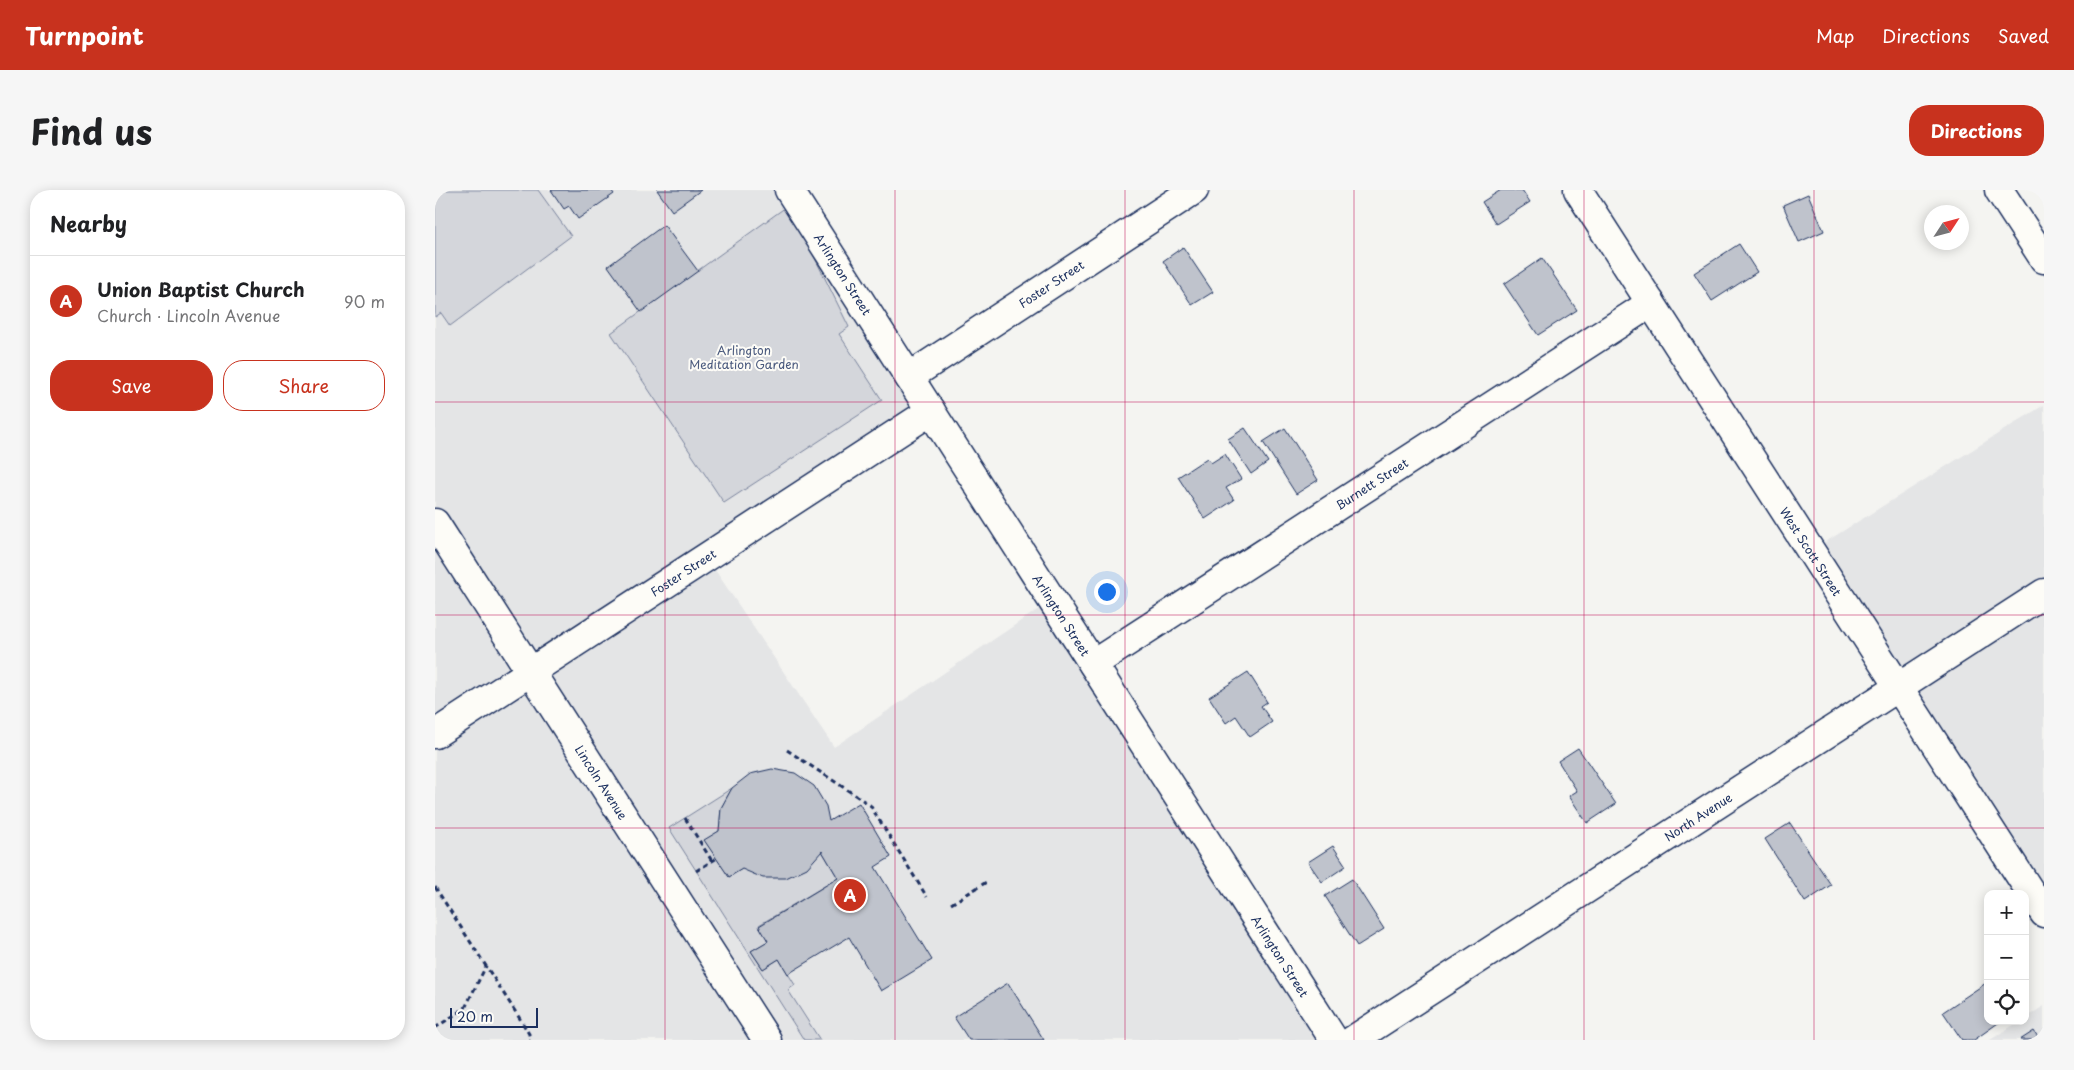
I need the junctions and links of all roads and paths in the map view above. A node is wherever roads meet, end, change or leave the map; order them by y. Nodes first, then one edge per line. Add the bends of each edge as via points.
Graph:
1 (789, 190) edge
2 (1194, 190) edge
3 (1578, 190) edge
4 (1999, 190) edge
5 (2044, 259) edge
6 (1651, 303) junction
7 (909, 377) junction
8 (931, 411) junction
9 (435, 523) edge
10 (2044, 593) edge
11 (1093, 664) junction
12 (530, 672) junction
13 (1898, 687) junction
14 (435, 734) edge
15 (787, 750) dead end
16 (685, 818) dead end
17 (717, 858) dead end
18 (712, 861) junction
19 (695, 871) dead end
20 (988, 881) dead end
21 (435, 887) edge
22 (927, 897) dead end
23 (951, 904) dead end
24 (2044, 913) edge
25 (486, 966) junction
26 (435, 1028) edge
27 (529, 1040) edge
28 (767, 1040) edge
29 (1334, 1040) edge
30 (1353, 1040) edge

1 - 7 street, Arlington Street
2 - 7 street, Foster Street
3 - 6 street, West Scott Street
4 - 5 street
6 - 11 street, Burnett Street
6 - 13 street, West Scott Street
7 - 8 street, Arlington Street
8 - 11 street, Arlington Street
8 - 12 street, Foster Street
9 - 12 street, Lincoln Avenue
10 - 13 street, North Avenue
11 - 29 street, Arlington Street
12 - 14 street, Foster Street
12 - 28 street, Lincoln Avenue
13 - 24 street, West Scott Street
13 - 30 street, North Avenue
15 - 22 path via 870,804
16 - 18 path
17 - 18 path
18 - 19 path
20 - 23 path
21 - 25 path
25 - 26 path via 465,1008
25 - 27 path via 529,1034

